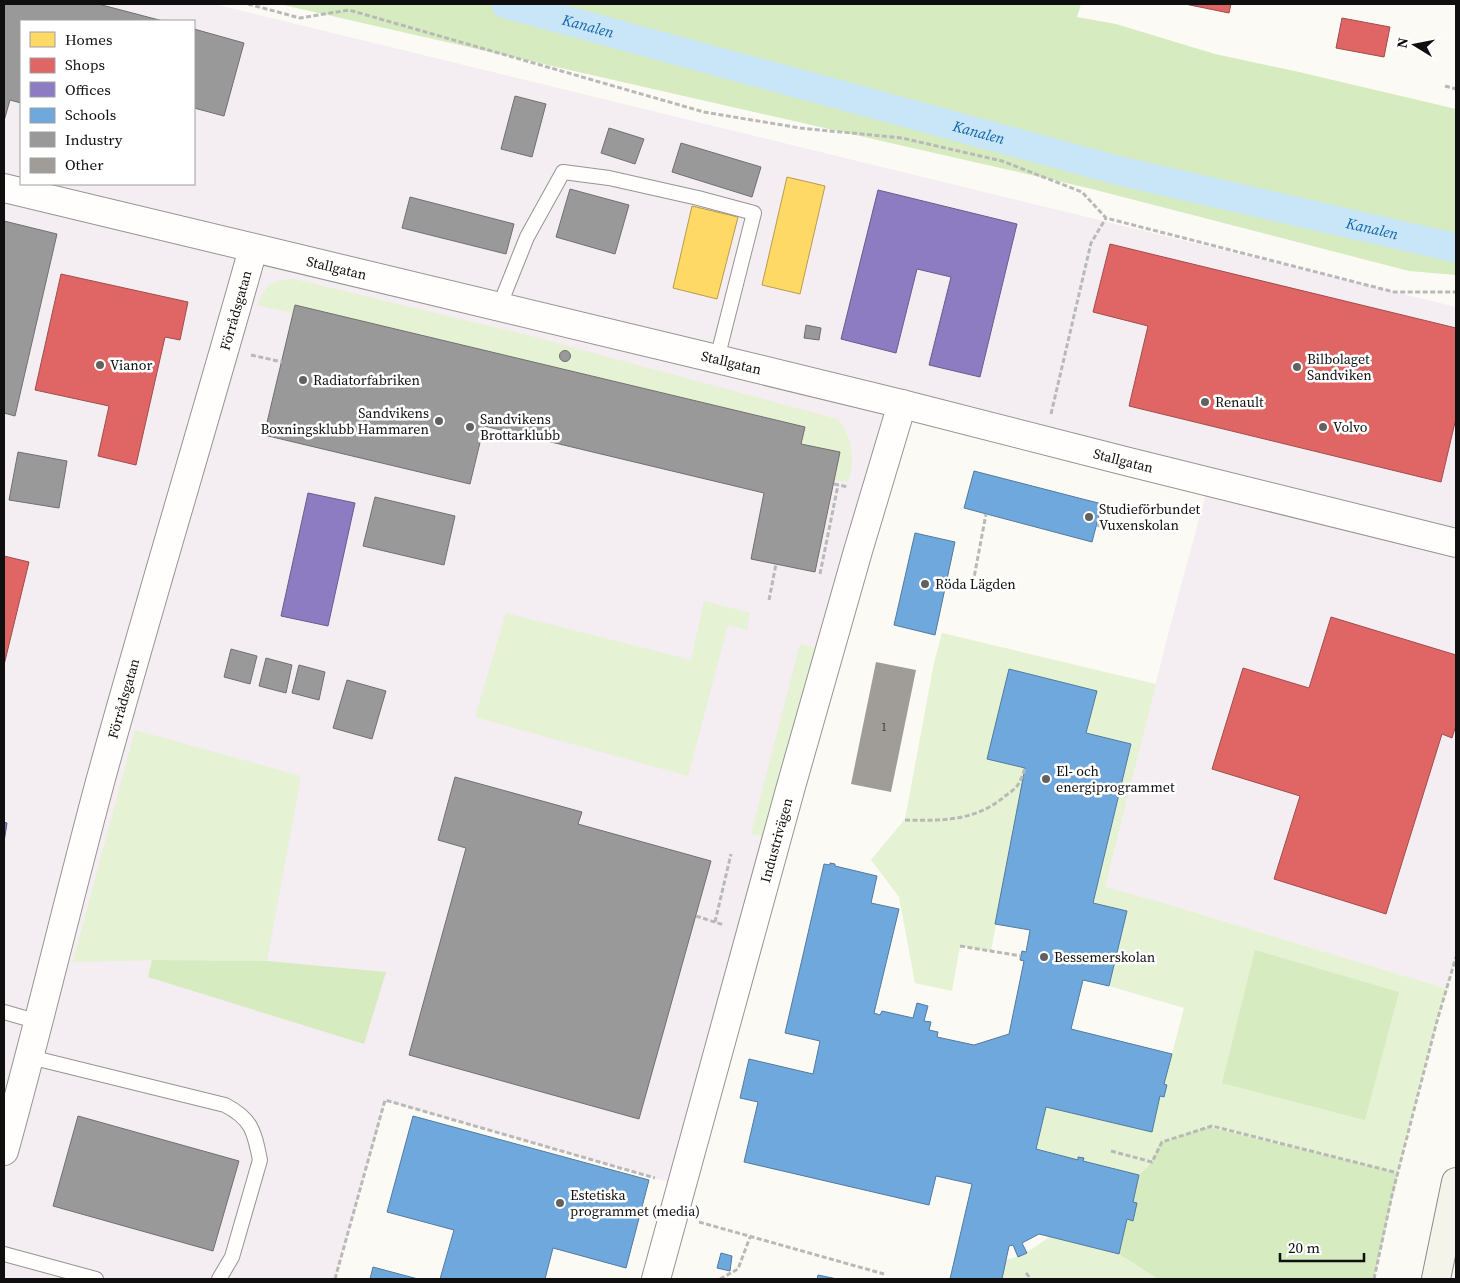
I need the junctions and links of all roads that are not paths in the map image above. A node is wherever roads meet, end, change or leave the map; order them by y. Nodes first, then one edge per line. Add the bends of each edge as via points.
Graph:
1 (4, 188) edge
2 (253, 249) junction
3 (499, 307) junction
4 (717, 359) junction
5 (902, 404) junction
6 (1456, 543) edge
7 (4, 1012) edge
8 (39, 1022) junction
9 (30, 1057) junction
10 (4, 1151) edge
11 (1456, 1182) edge
12 (4, 1254) edge
13 (96, 1279) edge
14 (219, 1279) edge
15 (656, 1279) edge
16 (1436, 1279) edge

1 - 2 street, Stallgatan
2 - 3 street, Stallgatan
2 - 8 street, Förrådsgatan via 152,595
3 - 4 street, Stallgatan
3 - 4 lane via 527,237 563,172 609,178 689,196 754,213
4 - 5 street, Stallgatan
5 - 6 street, Stallgatan
5 - 15 street, Industrivägen
7 - 8 lane
8 - 9 street, Förrådsgatan
9 - 10 street, Förrådsgatan
9 - 14 lane via 225,1104 244,1116 251,1127 260,1160 232,1257
11 - 16 main road
12 - 13 lane

